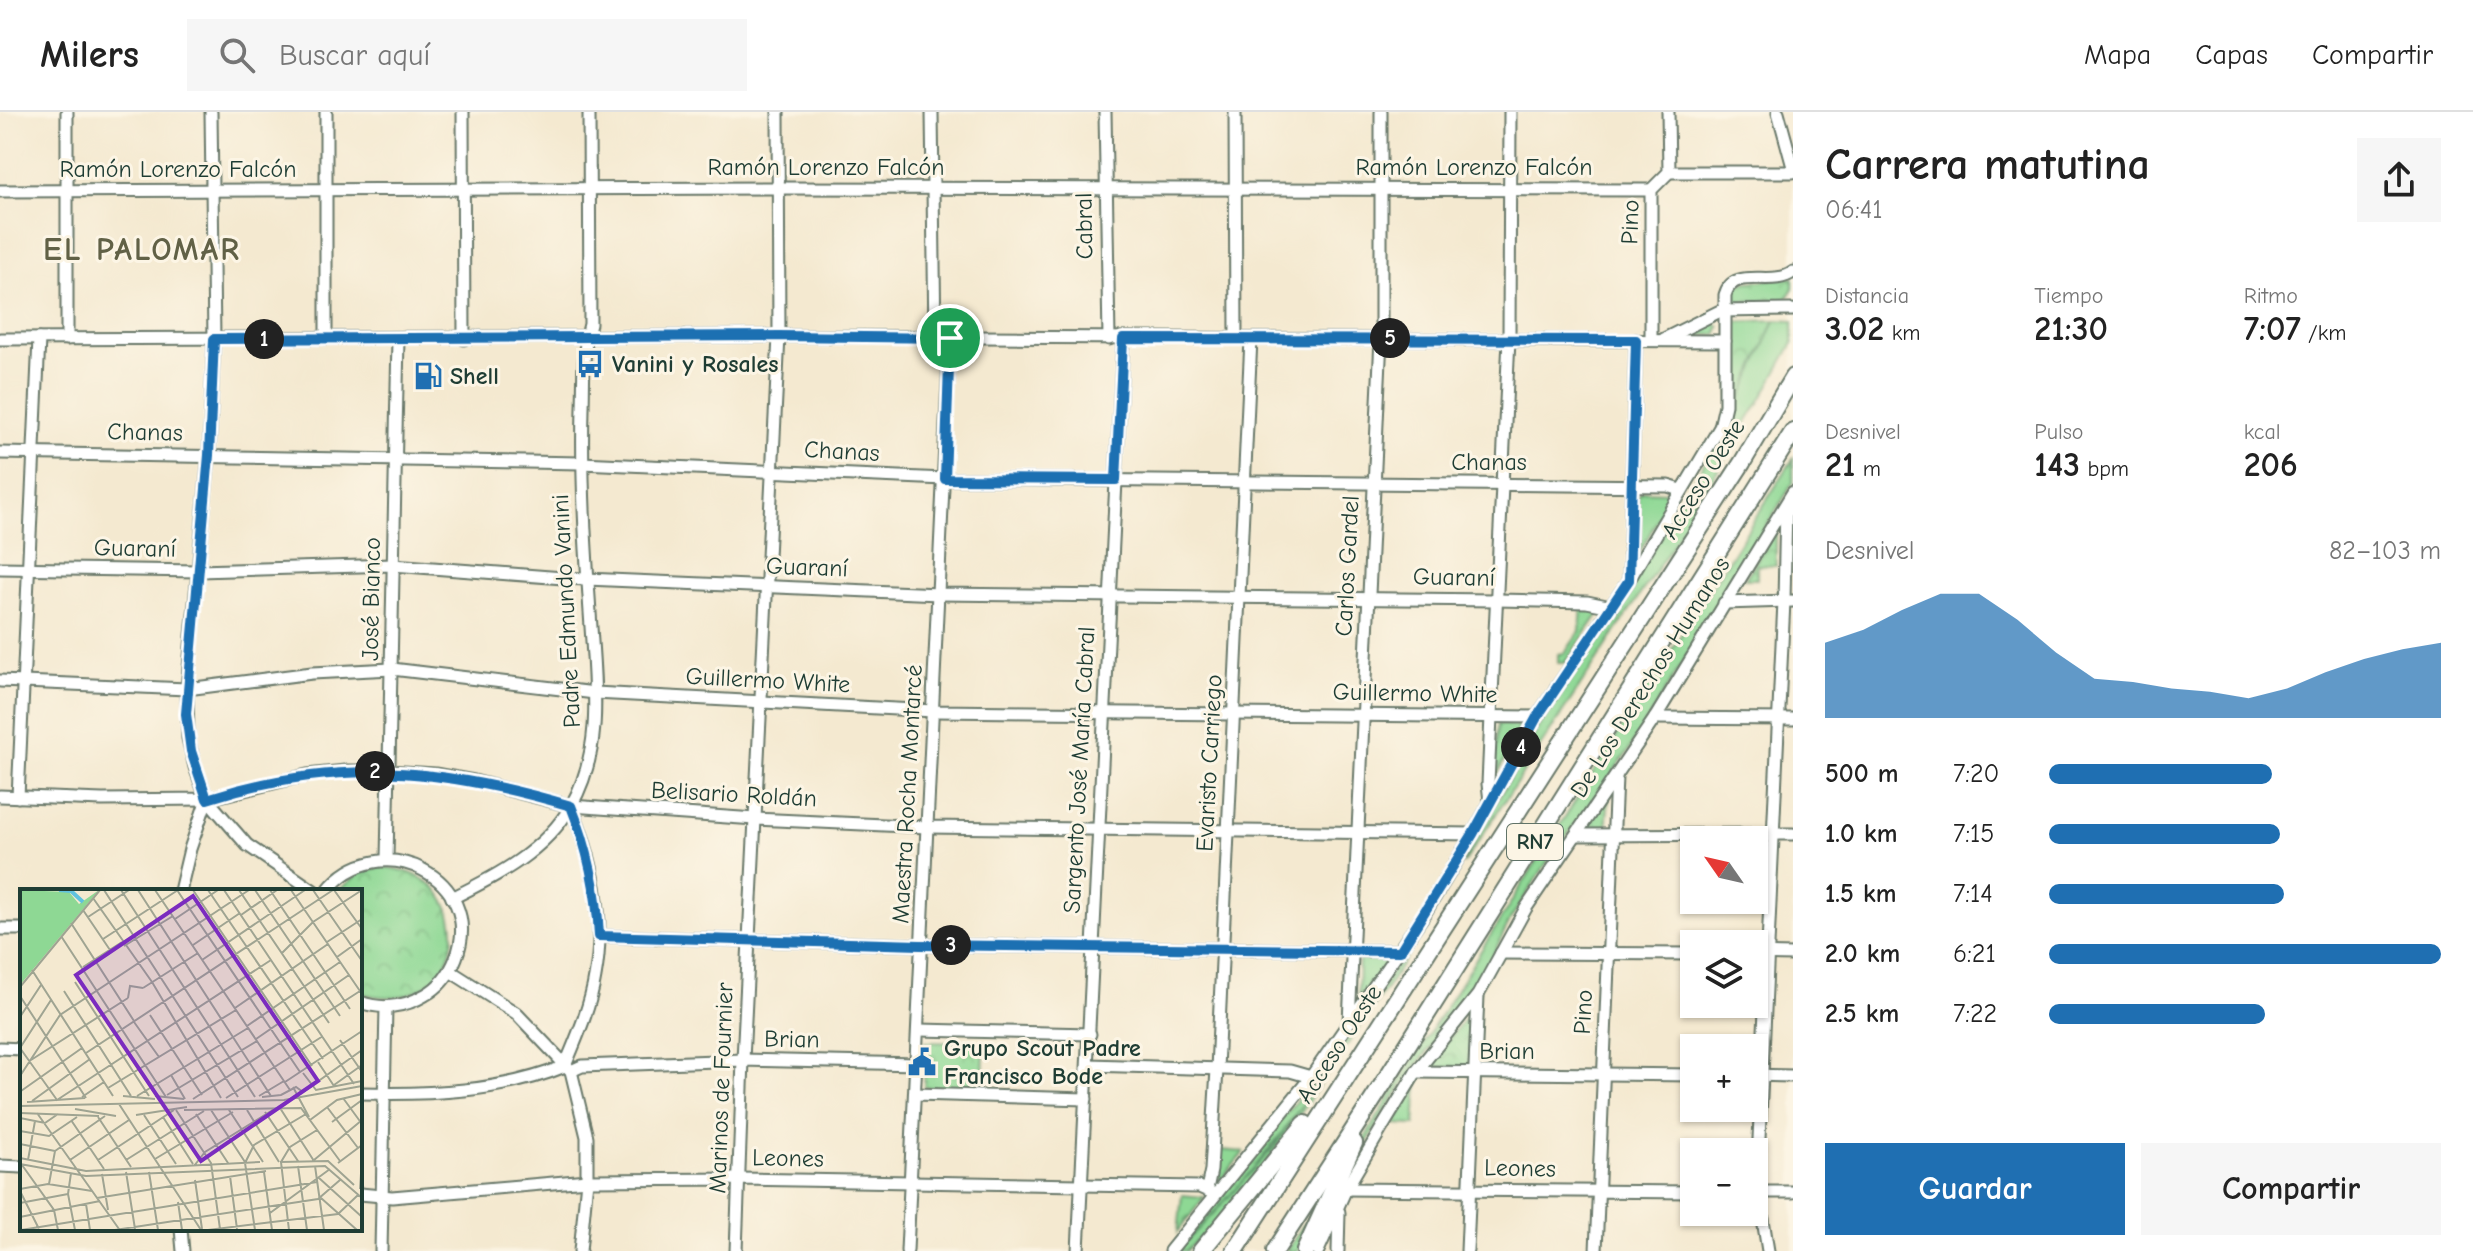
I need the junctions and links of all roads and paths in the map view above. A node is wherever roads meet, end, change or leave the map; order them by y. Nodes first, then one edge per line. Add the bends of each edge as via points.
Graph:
1 (67, 112) edge
2 (211, 112) edge
3 (326, 112) edge
4 (463, 112) edge
5 (589, 112) edge
6 (778, 112) edge
7 (932, 112) edge
8 (1105, 112) edge
9 (1235, 112) edge
10 (1381, 112) edge
11 (1510, 112) edge
12 (1668, 112) edge
13 (1778, 112) edge
14 (1793, 169) edge
15 (1669, 172) junction
16 (778, 188) junction
17 (1106, 188) junction
18 (1510, 188) junction
19 (932, 189) junction
20 (1236, 189) junction
21 (1381, 189) junction
22 (325, 190) junction
23 (463, 190) junction
24 (590, 190) junction
25 (1651, 190) junction
26 (0, 191) edge
27 (68, 191) junction
28 (212, 191) junction
29 (1793, 272) edge
30 (1725, 310) junction
31 (1789, 310) edge
32 (586, 336) junction
33 (779, 336) junction
34 (326, 338) junction
35 (935, 338) junction
36 (950, 338) junction
37 (1236, 338) junction
38 (1381, 338) junction
39 (0, 339) edge
40 (39, 339) junction
41 (67, 339) junction
42 (214, 339) junction
43 (398, 339) junction
44 (464, 339) junction
45 (1109, 339) junction
46 (1123, 339) junction
47 (1251, 339) junction
48 (1509, 339) junction
49 (1636, 340) junction
50 (1657, 340) junction
51 (1725, 341) junction
52 (1793, 377) edge
53 (1793, 432) edge
54 (0, 453) edge
55 (34, 453) junction
56 (209, 455) junction
57 (397, 460) junction
58 (581, 463) junction
59 (773, 470) junction
60 (945, 479) junction
61 (1116, 480) junction
62 (1245, 481) junction
63 (1373, 483) junction
64 (1501, 484) junction
65 (1632, 486) junction
66 (1681, 490) junction
67 (1793, 492) edge
68 (1786, 502) junction
69 (393, 565) junction
70 (0, 568) edge
71 (27, 568) junction
72 (199, 571) junction
73 (588, 577) junction
74 (1629, 580) junction
75 (768, 588) junction
76 (939, 594) junction
77 (1109, 596) junction
78 (1240, 598) junction
79 (1368, 598) junction
80 (1496, 600) junction
81 (1789, 601) edge
82 (1724, 603) junction
83 (1612, 607) junction
84 (392, 669) junction
85 (0, 681) edge
86 (22, 681) junction
87 (187, 689) junction
88 (595, 693) junction
89 (762, 702) junction
90 (934, 711) junction
91 (1105, 711) junction
92 (1234, 712) junction
93 (1362, 715) junction
94 (1491, 716) junction
95 (1537, 717) junction
96 (1655, 718) junction
97 (1778, 719) junction
98 (1793, 719) edge
99 (389, 771) junction
100 (1616, 776) junction
101 (0, 796) edge
102 (18, 797) junction
103 (207, 799) junction
104 (1490, 802) junction
105 (571, 806) junction
106 (755, 819) junction
107 (927, 827) junction
108 (1098, 828) junction
109 (1228, 829) junction
110 (1357, 831) junction
111 (1614, 833) junction
112 (1473, 834) junction
113 (1772, 834) junction
114 (1793, 834) edge
115 (1576, 835) junction
116 (387, 859) junction
117 (180, 889) edge
118 (311, 889) edge
119 (329, 889) edge
120 (452, 898) junction
121 (1762, 930) edge
122 (599, 936) junction
123 (750, 941) junction
124 (920, 945) junction
125 (1093, 947) junction
126 (1222, 948) junction
127 (1351, 950) junction
128 (1400, 951) junction
129 (1501, 953) junction
130 (1608, 953) junction
131 (1680, 954) edge
132 (1768, 954) edge
133 (1793, 955) edge
134 (450, 971) junction
135 (1478, 995) junction
136 (362, 1002) edge
137 (386, 1007) junction
138 (1349, 1022) junction
139 (919, 1030) junction
140 (1090, 1034) junction
141 (0, 1048) edge
142 (20, 1049) edge
143 (743, 1060) junction
144 (917, 1064) junction
145 (1089, 1065) junction
146 (568, 1069) junction
147 (1217, 1069) junction
148 (1416, 1072) junction
149 (1474, 1073) junction
150 (1603, 1073) junction
151 (1680, 1075) edge
152 (1768, 1076) edge
153 (1793, 1076) edge
154 (1311, 1077) junction
155 (1345, 1078) junction
156 (362, 1093) edge
157 (383, 1093) junction
158 (915, 1094) junction
159 (1376, 1095) junction
160 (1086, 1099) junction
161 (0, 1166) edge
162 (20, 1167) edge
163 (739, 1179) junction
164 (587, 1180) junction
165 (910, 1182) junction
166 (1081, 1185) junction
167 (1346, 1189) junction
168 (1469, 1189) junction
169 (1211, 1191) junction
170 (1598, 1191) junction
171 (1680, 1192) edge
172 (1768, 1192) edge
173 (1793, 1192) edge
174 (362, 1194) edge
175 (383, 1197) junction
176 (1339, 1203) junction
177 (1763, 1226) edge
178 (181, 1231) edge
179 (183, 1251) edge
180 (381, 1251) edge
181 (580, 1251) edge
182 (736, 1251) edge
183 (907, 1251) edge
184 (1078, 1251) edge
185 (1170, 1251) edge
186 (1201, 1251) edge
187 (1235, 1251) edge
188 (1275, 1251) edge
189 (1305, 1251) edge
190 (1318, 1251) edge
191 (1338, 1251) edge
192 (1467, 1251) edge
193 (1596, 1251) edge
194 (1768, 1251) edge

1 - 27 street
2 - 28 street
3 - 22 street
4 - 23 street
5 - 24 street, Padre Edmundo Vanini
6 - 16 street, Marinos de Fournier
7 - 19 street
8 - 17 street, Cabral
9 - 20 street
10 - 21 street, Carlos Gardel
11 - 18 street
12 - 15 street
13 - 14 street
14 - 15 street
15 - 25 street, Pino
16 - 19 street, Ramón Lorenzo Falcón
16 - 24 street, Ramón Lorenzo Falcón
16 - 33 street, Marinos de Fournier
17 - 19 street, Ramón Lorenzo Falcón
17 - 20 street, Ramón Lorenzo Falcón
17 - 45 street, Cabral
18 - 21 street, Ramón Lorenzo Falcón
18 - 25 street, Ramón Lorenzo Falcón
18 - 48 street
19 - 35 street
20 - 21 street, Ramón Lorenzo Falcón
20 - 37 street
21 - 38 street, Carlos Gardel
22 - 23 street, Ramón Lorenzo Falcón
22 - 28 street, Ramón Lorenzo Falcón
22 - 34 street
23 - 24 street, Ramón Lorenzo Falcón
23 - 44 street
24 - 32 street, Padre Edmundo Vanini
25 - 50 street, Pino
26 - 27 street, Ramón Lorenzo Falcón
27 - 28 street, Ramón Lorenzo Falcón
27 - 41 street
28 - 42 street
29 - 30 street via 1782,278 1732,281
30 - 31 street
30 - 50 street
30 - 51 street
32 - 33 street
32 - 44 street
32 - 58 street, Padre Edmundo Vanini
33 - 35 street
33 - 59 street, Marinos de Fournier
34 - 42 street
34 - 43 street
35 - 36 street
36 - 45 street
36 - 60 street, Maestra Rocha Montarcé
37 - 46 street
37 - 47 street
38 - 47 street
38 - 48 street
38 - 63 street, Carlos Gardel
39 - 40 street
40 - 41 street
40 - 55 street
41 - 42 street
42 - 56 street
43 - 44 street
43 - 57 street, José Bianco
45 - 46 street
46 - 61 street, Sargento José María Cabral
47 - 62 street, Evaristo Carriego
48 - 49 street
48 - 64 street
49 - 50 street
49 - 65 street
50 - 51 street
51 - 66 street via 1722,421
52 - 155 highway, Acceso Oeste / RN7
53 - 159 highway, RN7
54 - 55 street, Chanas
55 - 56 street, Chanas
55 - 71 street
56 - 57 street, Chanas
56 - 72 street
57 - 58 street, Chanas
57 - 69 street, José Bianco
58 - 59 street, Chanas
58 - 73 street, Padre Edmundo Vanini
59 - 60 street, Chanas
59 - 75 street, Marinos de Fournier
60 - 61 street, Chanas
60 - 76 street, Maestra Rocha Montarcé
61 - 62 street, Chanas
61 - 77 street, Sargento José María Cabral
62 - 63 street, Chanas
62 - 78 street, Evaristo Carriego
63 - 64 street, Chanas
63 - 79 street, Carlos Gardel
64 - 65 street, Chanas
64 - 80 street
65 - 66 street, Chanas
65 - 74 street
66 - 74 street
67 - 68 street, De Los Derechos Humanos
68 - 81 street
68 - 82 street, De Los Derechos Humanos
69 - 72 street, Guaraní
69 - 73 street, Guaraní
69 - 84 street, José Bianco
70 - 71 street, Guaraní
71 - 72 street, Guaraní
71 - 86 street
72 - 87 street
73 - 75 street, Guaraní
73 - 88 street, Padre Edmundo Vanini
74 - 83 street
75 - 76 street, Guaraní
75 - 89 street, Marinos de Fournier
76 - 77 street, Guaraní
76 - 90 street, Maestra Rocha Montarcé
77 - 78 street, Guaraní
77 - 91 street, Sargento José María Cabral
78 - 79 street, Guaraní
78 - 92 street, Evaristo Carriego
79 - 80 street, Guaraní
79 - 93 street, Carlos Gardel
80 - 83 street, Guaraní
80 - 94 street
81 - 82 street
81 - 97 street
82 - 96 street, De Los Derechos Humanos
83 - 95 street
84 - 87 street, Guillermo White
84 - 88 street, Guillermo White
84 - 99 street, José Bianco
85 - 86 street, Guillermo White
86 - 87 street, Guillermo White
86 - 102 street
87 - 103 street via 188,738
88 - 89 street, Guillermo White
88 - 105 street, Padre Edmundo Vanini via 590,754
89 - 90 street, Guillermo White
89 - 106 street, Marinos de Fournier
90 - 91 street, Guillermo White
90 - 107 street, Maestra Rocha Montarcé
91 - 92 street, Guillermo White
91 - 108 street, Sargento José María Cabral
92 - 93 street, Guillermo White
92 - 109 street, Evaristo Carriego
93 - 94 street, Guillermo White
93 - 110 street, Carlos Gardel
94 - 95 street, Guillermo White
94 - 104 street
95 - 104 street
96 - 97 street
96 - 100 street, De Los Derechos Humanos
97 - 98 street
97 - 113 street
99 - 103 street, Belisario Roldán via 307,775
99 - 105 street, Belisario Roldán via 474,781
99 - 116 street, José Bianco
100 - 111 street, Pino
100 - 115 street, De Los Derechos Humanos
101 - 102 street, Belisario Roldán
102 - 103 street, Belisario Roldán
103 - 117 street
103 - 118 street via 247,845
104 - 112 street
105 - 106 street, Belisario Roldán
105 - 120 street via 534,849
105 - 122 street via 598,902
106 - 107 street, Belisario Roldán
106 - 123 street, Marinos de Fournier
107 - 108 street, Belisario Roldán
107 - 124 street, Maestra Rocha Montarcé
108 - 109 street, Belisario Roldán
108 - 125 street, Sargento José María Cabral
109 - 110 street, Belisario Roldán
109 - 126 street, Evaristo Carriego
110 - 112 street, Belisario Roldán
110 - 127 street, Carlos Gardel
111 - 113 street
111 - 115 street
111 - 130 street, Pino
112 - 128 street
113 - 114 street
113 - 121 street
115 - 129 street, De Los Derechos Humanos
116 - 119 street via 350,869
116 - 120 street via 425,870
120 - 134 street via 460,923 459,948
122 - 123 street
122 - 146 street via 595,977
123 - 124 street
123 - 143 street, Marinos de Fournier
124 - 125 street
124 - 139 street, Maestra Rocha Montarcé
125 - 126 street
125 - 140 street, Sargento José María Cabral
126 - 127 street
126 - 147 street, Evaristo Carriego
127 - 128 street
127 - 138 street, Carlos Gardel
128 - 138 street
129 - 130 street
129 - 135 street, De Los Derechos Humanos
130 - 131 street
130 - 150 street, Pino
132 - 133 street
134 - 137 street via 434,990 413,1002
134 - 146 street via 516,1013
135 - 148 street, De Los Derechos Humanos
135 - 149 street
136 - 137 street
137 - 157 street
138 - 154 street
139 - 140 street
139 - 144 street, Maestra Rocha Montarcé
140 - 145 street, Sargento José María Cabral
141 - 142 street
143 - 144 street, Brian
143 - 146 street, Brian
143 - 163 street, Marinos de Fournier
144 - 158 street, Maestra Rocha Montarcé
145 - 147 street
145 - 160 street, Sargento José María Cabral
146 - 157 street, Brian via 505,1084
146 - 164 street via 587,1137
147 - 154 street via 1290,1071
147 - 169 street, Evaristo Carriego
148 - 149 street, Brian
148 - 167 street, De Los Derechos Humanos
149 - 150 street, Brian
149 - 168 street
150 - 151 street, Brian
150 - 170 street, Pino
152 - 153 street
154 - 169 street
155 - 186 highway
155 - 187 highway, Acceso Oeste / RN7
156 - 157 street, Brian
157 - 175 street
158 - 160 street
158 - 165 street, Maestra Rocha Montarcé
159 - 188 highway, RN7
159 - 189 highway
160 - 166 street, Sargento José María Cabral
161 - 162 street
163 - 164 street, Leones
163 - 165 street, Leones
163 - 182 street, Marinos de Fournier
164 - 175 street, Leones
164 - 181 street
165 - 166 street, Leones
165 - 183 street, Maestra Rocha Montarcé
166 - 169 street, Leones
166 - 184 street, Sargento José María Cabral
167 - 168 street, Leones
167 - 176 street, De Los Derechos Humanos
168 - 170 street, Leones
168 - 192 street
169 - 185 street
170 - 171 street, Leones
170 - 193 street, Pino
172 - 173 street
174 - 175 street, Leones
175 - 180 street
176 - 190 street, De Los Derechos Humanos
176 - 191 street
177 - 194 street
178 - 179 street

